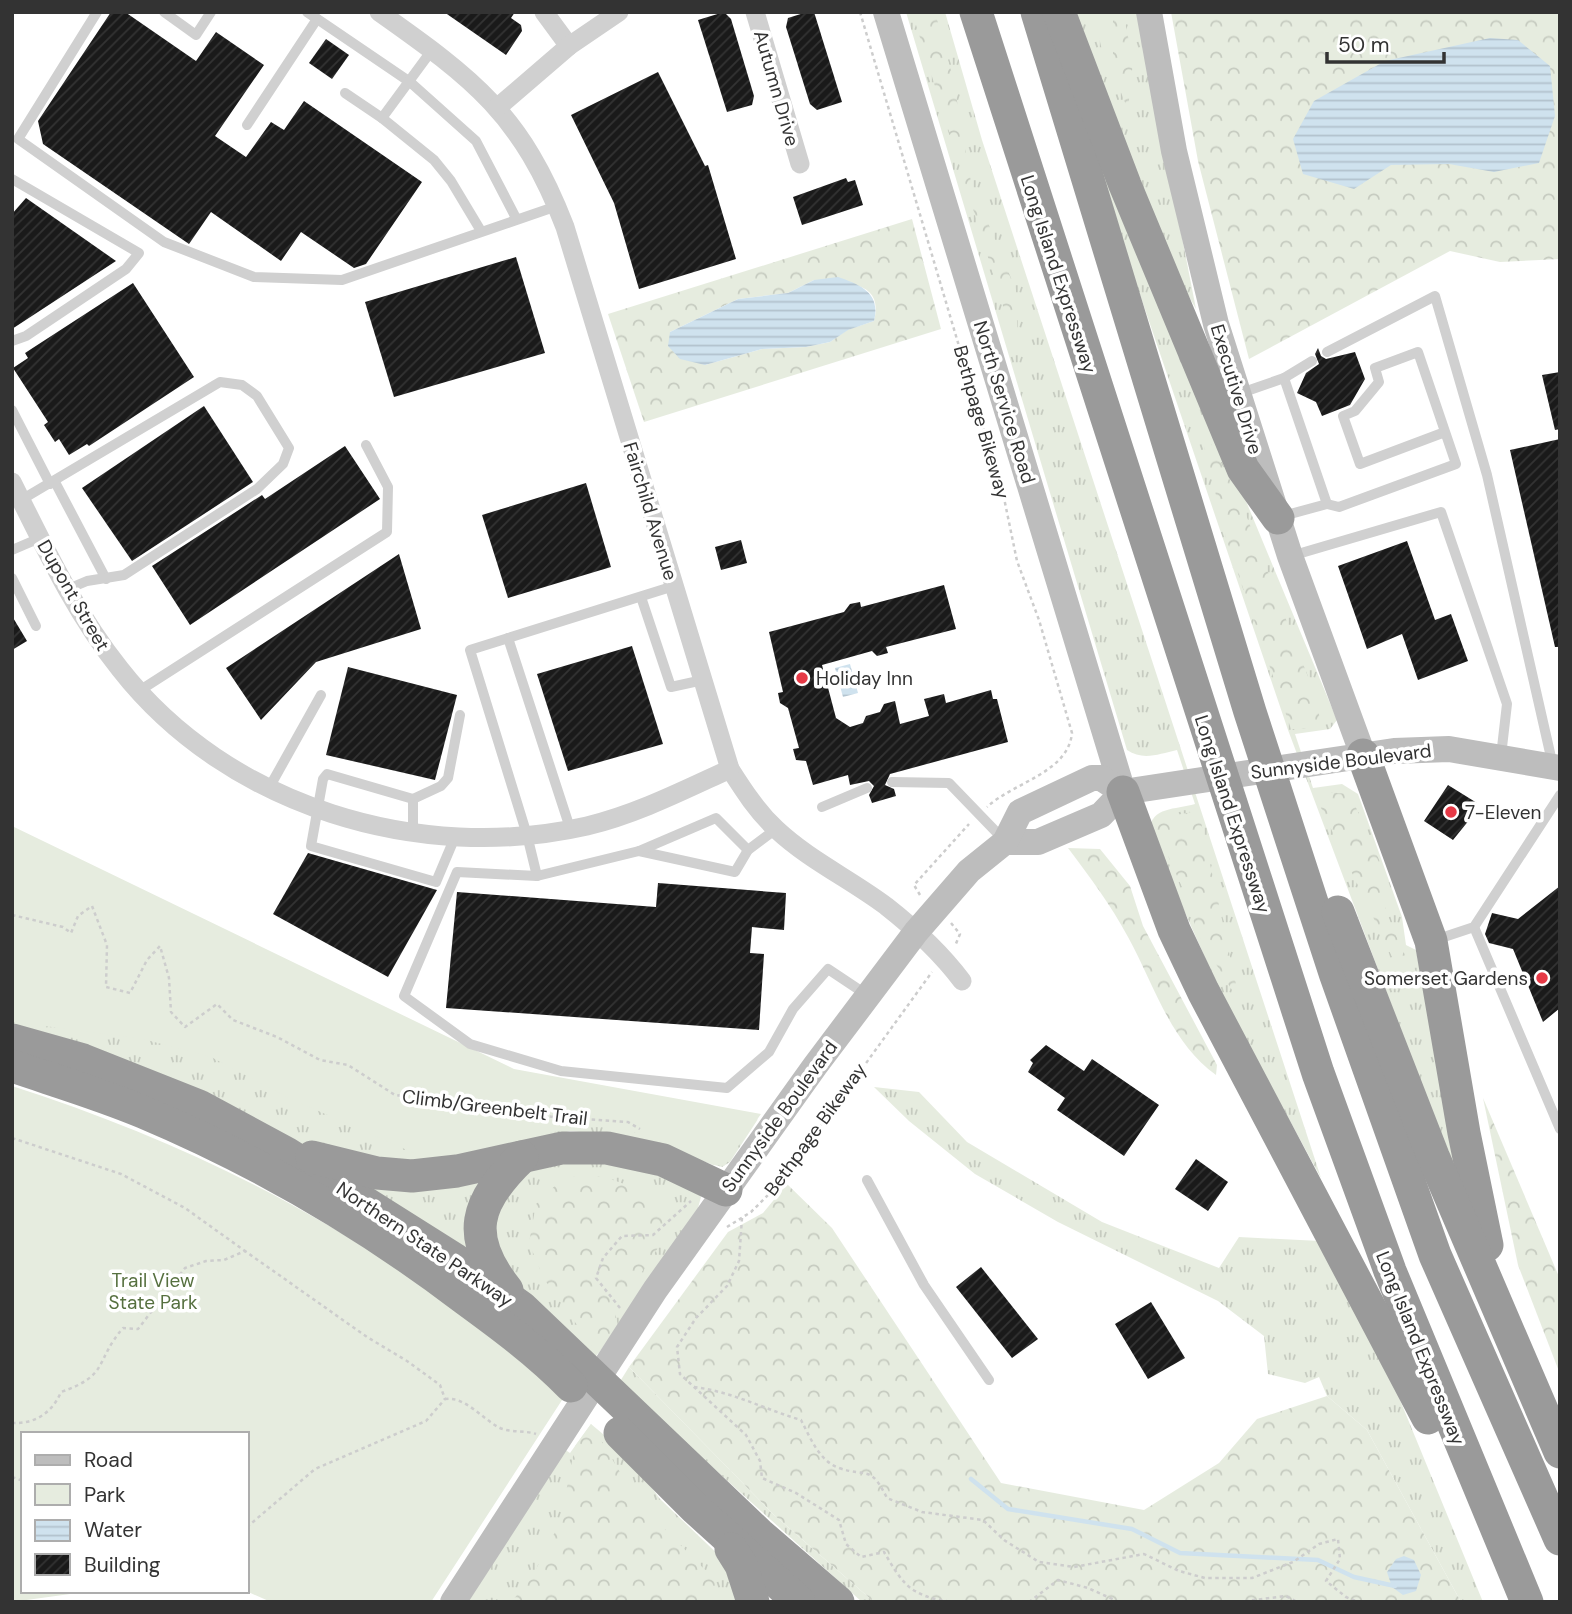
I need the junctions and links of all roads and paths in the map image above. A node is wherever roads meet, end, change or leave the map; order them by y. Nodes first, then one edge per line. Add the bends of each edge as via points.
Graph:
1 (97, 12) edge
2 (164, 12) edge
3 (211, 12) edge
4 (307, 12) edge
5 (379, 12) edge
6 (544, 12) edge
7 (619, 12) edge
8 (755, 12) edge
9 (860, 12) edge
10 (886, 12) edge
11 (976, 12) edge
12 (1037, 12) edge
13 (1059, 12) edge
14 (1149, 12) edge
15 (317, 19) junction
16 (569, 46) junction
17 (433, 50) junction
18 (410, 82) junction
19 (345, 93) dead end
20 (498, 107) junction
21 (382, 118) junction
22 (247, 125) dead end
23 (800, 164) dead end
24 (12, 179) edge
25 (557, 206) junction
26 (516, 218) junction
27 (481, 231) junction
28 (12, 341) edge
29 (1327, 352) dead end
30 (1312, 361) dead end
31 (1284, 378) junction
32 (1237, 394) junction
33 (12, 410) edge
34 (1445, 432) junction
35 (366, 445) dead end
36 (12, 482) edge
37 (53, 483) junction
38 (21, 500) junction
39 (1327, 504) junction
40 (1278, 518) junction
41 (40, 538) junction
42 (12, 550) edge
43 (1290, 556) junction
44 (12, 578) edge
45 (106, 579) junction
46 (674, 586) junction
47 (68, 589) junction
48 (641, 597) junction
49 (36, 626) dead end
50 (508, 638) junction
51 (703, 680) junction
52 (139, 691) junction
53 (321, 695) dead end
54 (460, 715) dead end
55 (1501, 756) junction
56 (1347, 757) junction
57 (1557, 767) edge
58 (730, 769) junction
59 (892, 782) dead end
60 (269, 788) junction
61 (867, 788) dead end
62 (1137, 789) junction
63 (1560, 795) edge
64 (998, 797) dead end
65 (413, 799) junction
66 (822, 807) dead end
67 (317, 808) junction
68 (1287, 823) junction
69 (966, 827) dead end
70 (570, 828) junction
71 (776, 829) junction
72 (413, 832) junction
73 (527, 835) junction
74 (455, 837) junction
75 (1005, 842) junction
76 (748, 849) junction
77 (639, 852) junction
78 (537, 876) junction
79 (916, 891) dead end
80 (12, 915) edge
81 (952, 925) dead end
82 (1474, 927) junction
83 (916, 932) junction
84 (1431, 941) junction
85 (955, 947) dead end
86 (928, 976) dead end
87 (962, 981) dead end
88 (867, 995) junction
89 (12, 1040) edge
90 (12, 1066) edge
91 (1556, 1112) edge
92 (1560, 1129) edge
93 (649, 1132) dead end
94 (12, 1138) edge
95 (286, 1153) junction
96 (522, 1157) junction
97 (867, 1180) dead end
98 (722, 1201) junction
99 (721, 1231) dead end
100 (245, 1251) junction
101 (1491, 1297) junction
102 (522, 1308) junction
103 (628, 1322) junction
104 (989, 1380) dead end
105 (694, 1387) junction
106 (445, 1399) junction
107 (12, 1423) edge
108 (545, 1440) dead end
109 (1560, 1452) edge
110 (248, 1526) edge
111 (715, 1526) junction
112 (1560, 1539) edge
113 (453, 1602) edge
114 (753, 1602) edge
115 (799, 1602) edge
116 (838, 1602) edge
117 (1019, 1602) edge
118 (1029, 1602) edge
119 (1119, 1602) edge
120 (1238, 1602) edge
121 (1297, 1602) edge
122 (1358, 1602) edge
123 (1525, 1602) edge

1 - 27 lane via 18,139 164,242 254,277 342,281
2 - 3 lane via 196,35
4 - 15 lane
5 - 17 street, Fairchild Avenue
6 - 16 street
7 - 16 street
8 - 23 street, Autumn Drive
9 - 64 path, Bethpage Bikeway via 1004,498 1017,561 1071,723 1069,749 1059,763
10 - 62 main road, North Service Road
11 - 123 highway, Long Island Expressway via 1318,1073 1390,1271
12 - 68 highway
13 - 40 highway via 1243,469
14 - 32 main road, Executive Drive via 1174,151
15 - 18 lane
15 - 22 lane
16 - 20 street
17 - 18 lane
17 - 20 street, Fairchild Avenue
18 - 21 lane
18 - 26 lane via 476,141
19 - 21 lane
20 - 25 street, Fairchild Avenue via 521,137
21 - 27 lane via 434,160
24 - 28 lane via 139,253 126,269
25 - 26 lane
25 - 46 street, Fairchild Avenue
26 - 27 lane
29 - 57 lane via 1435,296 1487,475
30 - 31 lane
31 - 32 lane
31 - 39 lane
32 - 40 main road, Executive Drive
33 - 37 lane
34 - 34 lane via 1360,464 1343,416 1355,411 1379,382 1375,368 1418,352
34 - 39 lane via 1456,464 1339,507
35 - 52 lane via 388,487 387,532
36 - 38 street, Dupont Street
37 - 38 lane
37 - 45 lane
37 - 45 lane via 220,382 242,385 257,396 289,448 283,464 257,489 124,575
38 - 41 street, Dupont Street
39 - 40 lane
40 - 43 main road, Executive Drive
41 - 42 lane
41 - 47 street, Dupont Street
43 - 55 lane via 1441,512 1507,704
43 - 56 main road, Executive Drive
44 - 49 lane
45 - 47 lane
46 - 48 lane
46 - 51 street, Fairchild Avenue
47 - 52 street, Dupont Street via 94,635
48 - 50 lane
48 - 51 lane via 671,687
50 - 70 lane
50 - 73 lane via 470,650
51 - 58 street, Fairchild Avenue
52 - 60 street, Dupont Street via 193,741
53 - 60 lane
54 - 65 lane via 448,778
55 - 56 main road, Sunnyside Boulevard via 1449,749
55 - 57 main road, Sunnyside Boulevard
56 - 62 main road, Sunnyside Boulevard
56 - 84 highway
58 - 70 street, Dupont Street via 643,808
58 - 71 street, Fairchild Avenue
59 - 75 lane via 948,783
60 - 67 street, Dupont Street
61 - 66 lane
62 - 75 main road via 1101,815 1038,842
62 - 75 main road, Sunnyside Boulevard via 1092,778 1020,812
62 - 123 highway via 1174,930 1203,991
63 - 82 lane
65 - 67 lane via 327,774
65 - 72 lane
67 - 72 street, Dupont Street
67 - 74 lane via 311,845 436,881
68 - 101 highway via 1322,871
68 - 112 highway via 1435,1255
69 - 79 path via 914,885
70 - 73 street, Dupont Street
71 - 76 lane
71 - 83 street, Fairchild Avenue
72 - 74 street, Dupont Street
73 - 74 street, Dupont Street
73 - 78 lane
75 - 83 main road, Sunnyside Boulevard via 969,871
76 - 77 lane via 735,872
76 - 77 lane via 716,818
77 - 78 lane
78 - 88 lane via 457,872 404,996 470,1044 561,1071 727,1087 769,1052 793,1009 828,969
80 - 93 path, Climb/Greenbelt Trail via 71,933 78,916 92,906 107,945 106,986 120,992 130,993 160,946 169,978 171,1012 185,1027 217,1004 233,1020 320,1060 348,1065 395,1095 553,1117 628,1122
81 - 85 path via 961,938
82 - 84 lane
82 - 91 lane
83 - 87 street, Fairchild Avenue
83 - 88 main road, Sunnyside Boulevard
84 - 101 highway via 1487,1243
86 - 98 path, Bethpage Bikeway via 814,1130 801,1155 762,1202
88 - 98 main road, Sunnyside Boulevard
89 - 95 highway, Northern State Parkway via 83,1060 199,1106
90 - 111 highway, Northern State Parkway via 141,1111 269,1171 350,1218 513,1335
91 - 92 lane
94 - 100 path via 121,1174 185,1208
95 - 96 highway via 412,1176
95 - 102 highway, Northern State Parkway via 454,1259
96 - 98 highway via 562,1148 630,1151 663,1160
96 - 102 highway via 485,1201 480,1241 494,1274
97 - 104 lane via 924,1285
98 - 99 path, Bethpage Bikeway
98 - 103 main road, Sunnyside Boulevard
98 - 103 path via 653,1235 622,1236 603,1258 596,1278
98 - 105 path via 739,1261 727,1286 696,1318 677,1347 680,1374
100 - 106 path via 440,1385
100 - 107 path via 185,1268 138,1329 123,1328 91,1380 61,1392 56,1403 31,1423
101 - 109 highway
102 - 116 highway, Northern State Parkway via 759,1534
103 - 113 main road, Sunnyside Boulevard
105 - 117 path via 746,1435 760,1461 762,1478 839,1520 846,1545 861,1557 884,1552 915,1591 945,1601
105 - 122 path via 726,1391 801,1420 815,1448 837,1467 868,1472 887,1498 922,1512 983,1520 1039,1562 1074,1567 1144,1554 1180,1572 1205,1578 1252,1578 1338,1539 1340,1559 1326,1581
106 - 108 path via 457,1400 499,1427 535,1433
106 - 110 path via 426,1421 315,1469
111 - 114 highway via 741,1565
111 - 115 highway, Northern State Parkway
118 - 119 path via 1058,1580
120 - 121 path via 1286,1596

